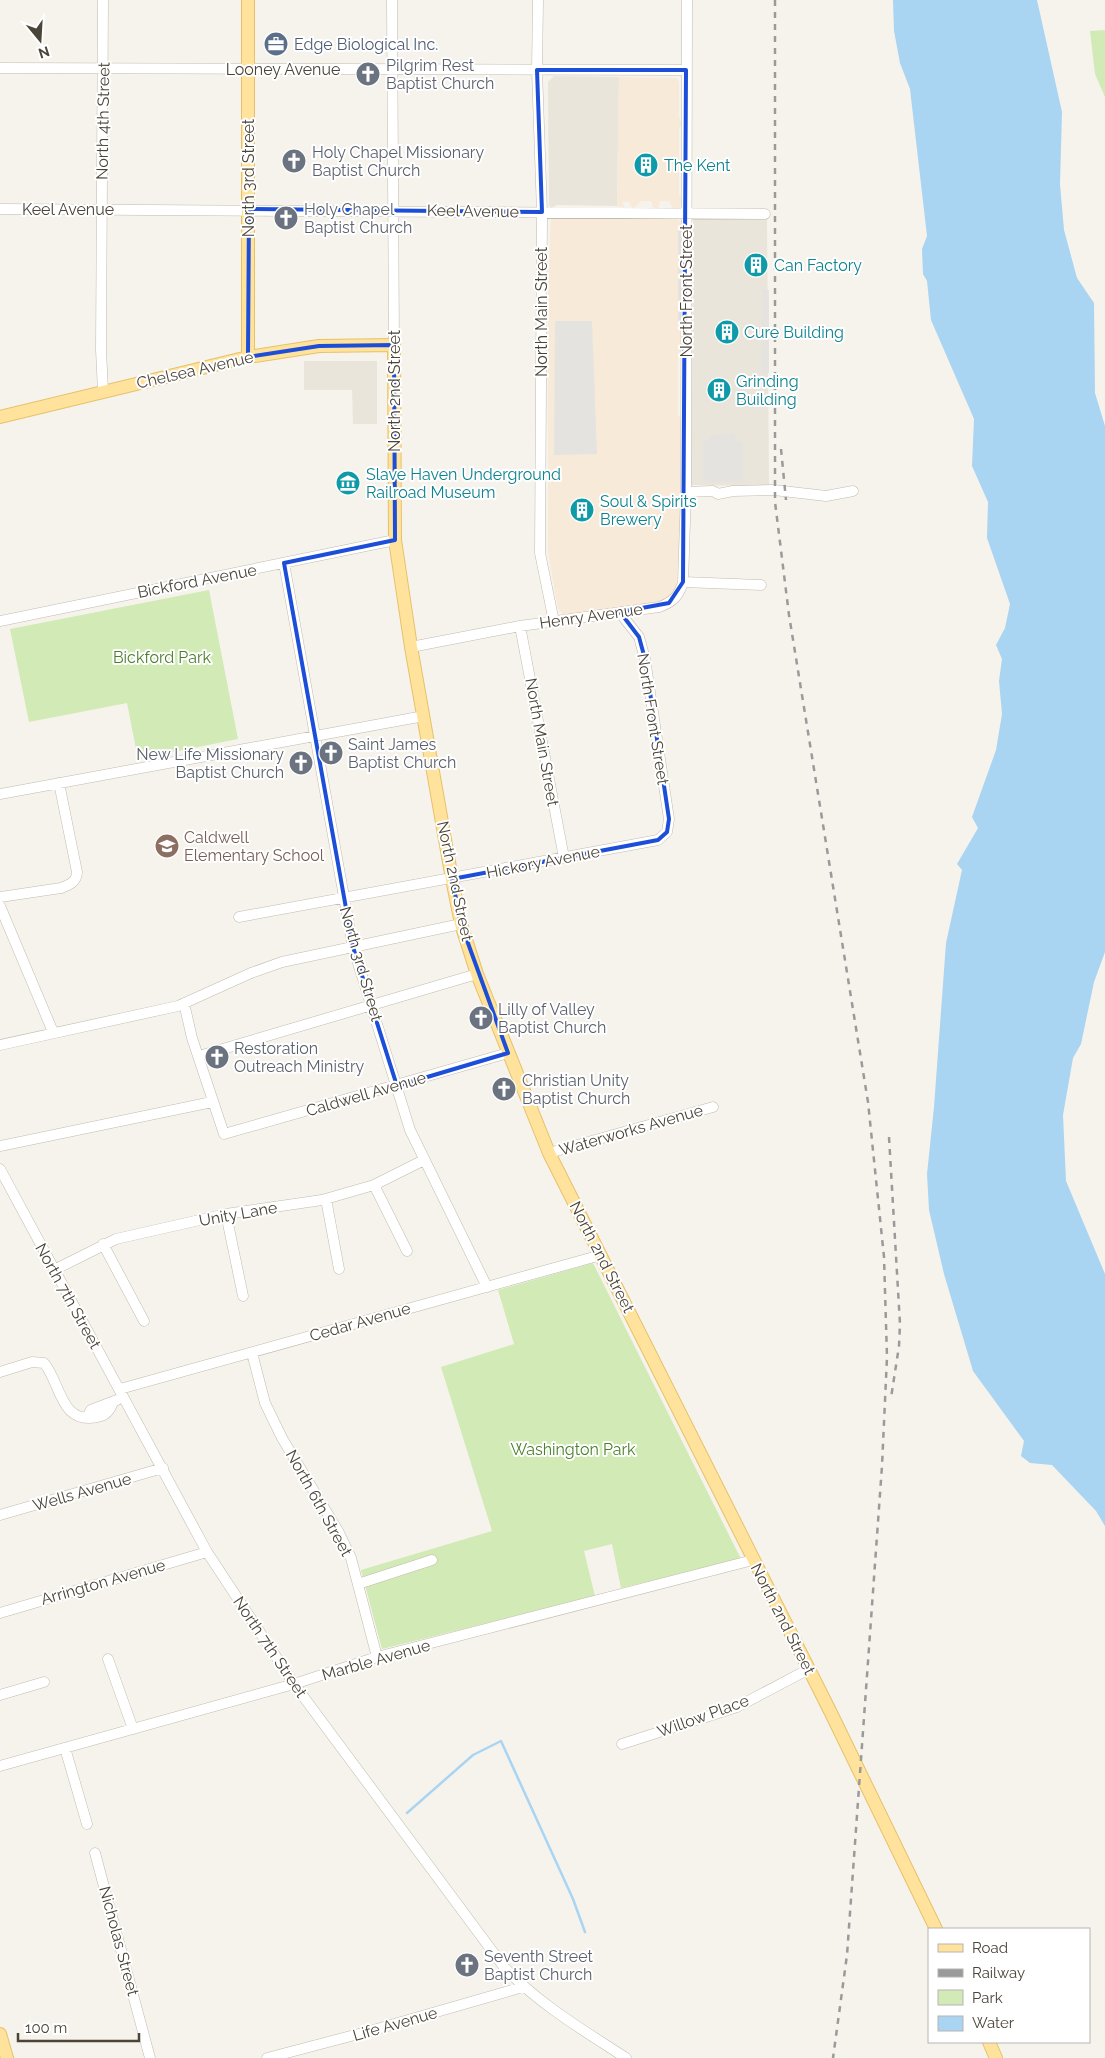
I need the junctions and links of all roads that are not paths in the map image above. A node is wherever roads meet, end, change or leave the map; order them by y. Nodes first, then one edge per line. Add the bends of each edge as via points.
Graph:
1 (104, 0) edge
2 (248, 0) edge
3 (392, 0) edge
4 (538, 0) edge
5 (687, 0) edge
6 (0, 68) edge
7 (104, 68) junction
8 (248, 69) junction
9 (392, 70) junction
10 (537, 70) junction
11 (686, 70) junction
12 (0, 208) edge
13 (102, 208) junction
14 (249, 209) junction
15 (394, 210) junction
16 (542, 212) junction
17 (687, 214) junction
18 (765, 214) dead end
19 (394, 345) junction
20 (248, 357) junction
21 (103, 391) junction
22 (0, 417) edge
23 (853, 491) dead end
24 (686, 492) junction
25 (395, 540) junction
26 (284, 563) junction
27 (683, 582) junction
28 (761, 585) dead end
29 (623, 612) junction
30 (0, 621) edge
31 (554, 622) junction
32 (520, 626) junction
33 (411, 647) junction
34 (424, 716) junction
35 (314, 736) junction
36 (59, 783) junction
37 (0, 794) edge
38 (667, 832) joint
39 (564, 858) junction
40 (452, 879) junction
41 (0, 897) edge
42 (343, 899) junction
43 (0, 906) edge
44 (240, 917) dead end
45 (460, 924) junction
46 (353, 948) junction
47 (477, 974) junction
48 (184, 1003) junction
49 (372, 1005) junction
50 (53, 1032) junction
51 (0, 1045) edge
52 (508, 1053) junction
53 (200, 1056) junction
54 (397, 1086) junction
55 (212, 1102) junction
56 (713, 1107) dead end
57 (0, 1146) edge
58 (550, 1153) junction
59 (424, 1160) junction
60 (0, 1169) edge
61 (374, 1185) junction
62 (326, 1199) junction
63 (226, 1214) junction
64 (103, 1244) junction
65 (407, 1251) dead end
66 (601, 1255) junction
67 (339, 1269) dead end
68 (54, 1270) junction
69 (487, 1287) junction
70 (243, 1296) dead end
71 (144, 1321) dead end
72 (252, 1353) junction
73 (0, 1372) edge
74 (122, 1393) junction
75 (163, 1468) junction
76 (0, 1515) edge
77 (207, 1552) junction
78 (432, 1560) dead end
79 (753, 1560) junction
80 (358, 1584) junction
81 (0, 1612) edge
82 (376, 1657) junction
83 (108, 1659) dead end
84 (808, 1669) junction
85 (44, 1682) dead end
86 (294, 1684) junction
87 (0, 1695) edge
88 (133, 1729) junction
89 (622, 1744) dead end
90 (65, 1748) junction
91 (0, 1766) edge
92 (87, 1824) dead end
93 (95, 1853) dead end
94 (936, 1928) edge
95 (523, 1987) junction
96 (0, 2034) edge
97 (989, 2043) edge
98 (4, 2051) edge
99 (302, 2054) edge
100 (150, 2058) edge
101 (267, 2058) edge
102 (626, 2058) edge
103 (996, 2058) edge

1 - 7 street, North 4th Street
2 - 8 main road, North 3rd Street
3 - 9 street, North 2nd Street
4 - 10 street, North Main Street
5 - 11 street, North Front Street
6 - 7 street, Looney Avenue
7 - 8 street, Looney Avenue
7 - 13 street, North 4th Street
8 - 9 street, Looney Avenue
8 - 14 main road, North 3rd Street
9 - 10 street, Looney Avenue
9 - 15 street, North 2nd Street
10 - 11 street, Looney Avenue
10 - 16 street, North Main Street
11 - 17 street, North Front Street
12 - 13 street, Keel Avenue
13 - 14 street, Keel Avenue
13 - 21 street, North 4th Street
14 - 15 street, Keel Avenue
14 - 20 main road, North 3rd Street
15 - 16 street, Keel Avenue
15 - 19 street, North 2nd Street
16 - 17 street, Keel Avenue
16 - 31 street, North Main Street via 540,545
17 - 18 street, Keel Avenue
17 - 24 street, North Front Street
19 - 20 main road, Chelsea Avenue via 319,346
19 - 25 main road, North 2nd Street
20 - 21 main road, Chelsea Avenue
21 - 22 main road, Chelsea Avenue
23 - 24 street via 826,496 774,490 718,494 713,491
24 - 27 street, North Front Street
25 - 26 street, Bickford Avenue
25 - 33 main road, North 2nd Street
26 - 30 street, Bickford Avenue
26 - 35 street, North 3rd Street
27 - 28 street
27 - 29 street, Henry Avenue via 680,592 669,603
29 - 31 street, Henry Avenue
29 - 38 street, North Front Street via 638,637 645,659 669,819
31 - 32 street, Henry Avenue
32 - 33 street, Henry Avenue
32 - 39 street, North Main Street
33 - 34 main road, North 2nd Street
34 - 35 street
34 - 40 main road, North 2nd Street
35 - 36 street
35 - 42 street, North 3rd Street
36 - 37 street
36 - 41 street via 76,879 70,885
38 - 39 street, Hickory Avenue via 658,840
39 - 40 street, Hickory Avenue
40 - 42 street, Hickory Avenue
40 - 45 main road, North 2nd Street
42 - 44 street, Hickory Avenue
42 - 46 street, North 3rd Street
43 - 50 street
45 - 46 street
45 - 47 main road, North 2nd Street
46 - 48 street via 282,962
46 - 49 street, North 3rd Street
47 - 49 street
47 - 52 main road, North 2nd Street
48 - 50 street
48 - 53 street
49 - 53 street
49 - 54 street, North 3rd Street
50 - 51 street
52 - 54 street, Caldwell Avenue
52 - 58 main road, North 2nd Street
53 - 55 street
54 - 55 street, Caldwell Avenue via 224,1134
54 - 59 street, North 3rd Street via 410,1130
55 - 57 street
56 - 58 street, Waterworks Avenue
58 - 66 main road, North 2nd Street
59 - 61 street, Unity Lane
59 - 69 street, North 3rd Street
60 - 68 street, North 7th Street
61 - 62 street, Unity Lane
61 - 65 street
62 - 63 street, Unity Lane
62 - 67 street
63 - 64 street, Unity Lane
63 - 70 street
64 - 68 street, Unity Lane
64 - 71 street
66 - 69 street, Cedar Avenue
66 - 79 main road, North 2nd Street
68 - 74 street, North 7th Street
69 - 72 street, Cedar Avenue
72 - 74 street, Cedar Avenue
72 - 80 street, North 6th Street via 265,1403 282,1438 338,1531
73 - 74 street, Cedar Avenue via 32,1362 44,1364 68,1410 76,1416 87,1417 91,1410 113,1402
74 - 75 street, North 7th Street
75 - 76 street, Wells Avenue
75 - 77 street, North 7th Street
77 - 81 street, Arrington Avenue
77 - 86 street, North 7th Street
78 - 80 street
79 - 82 street, Marble Avenue
79 - 84 main road, North 2nd Street
80 - 82 street, North 6th Street
82 - 86 street, Marble Avenue
83 - 88 street
84 - 89 street, Willow Place via 737,1707
84 - 94 main road, North 2nd Street
85 - 87 street
86 - 88 street, Marble Avenue
86 - 95 street, North 7th Street via 504,1967
88 - 90 street, Marble Avenue
90 - 91 street, Marble Avenue
90 - 92 street
93 - 100 street, Nicholas Street
95 - 99 street, Life Avenue
95 - 102 street, North 7th Street via 550,2009
96 - 98 main road
97 - 103 main road
99 - 101 street, Life Avenue

